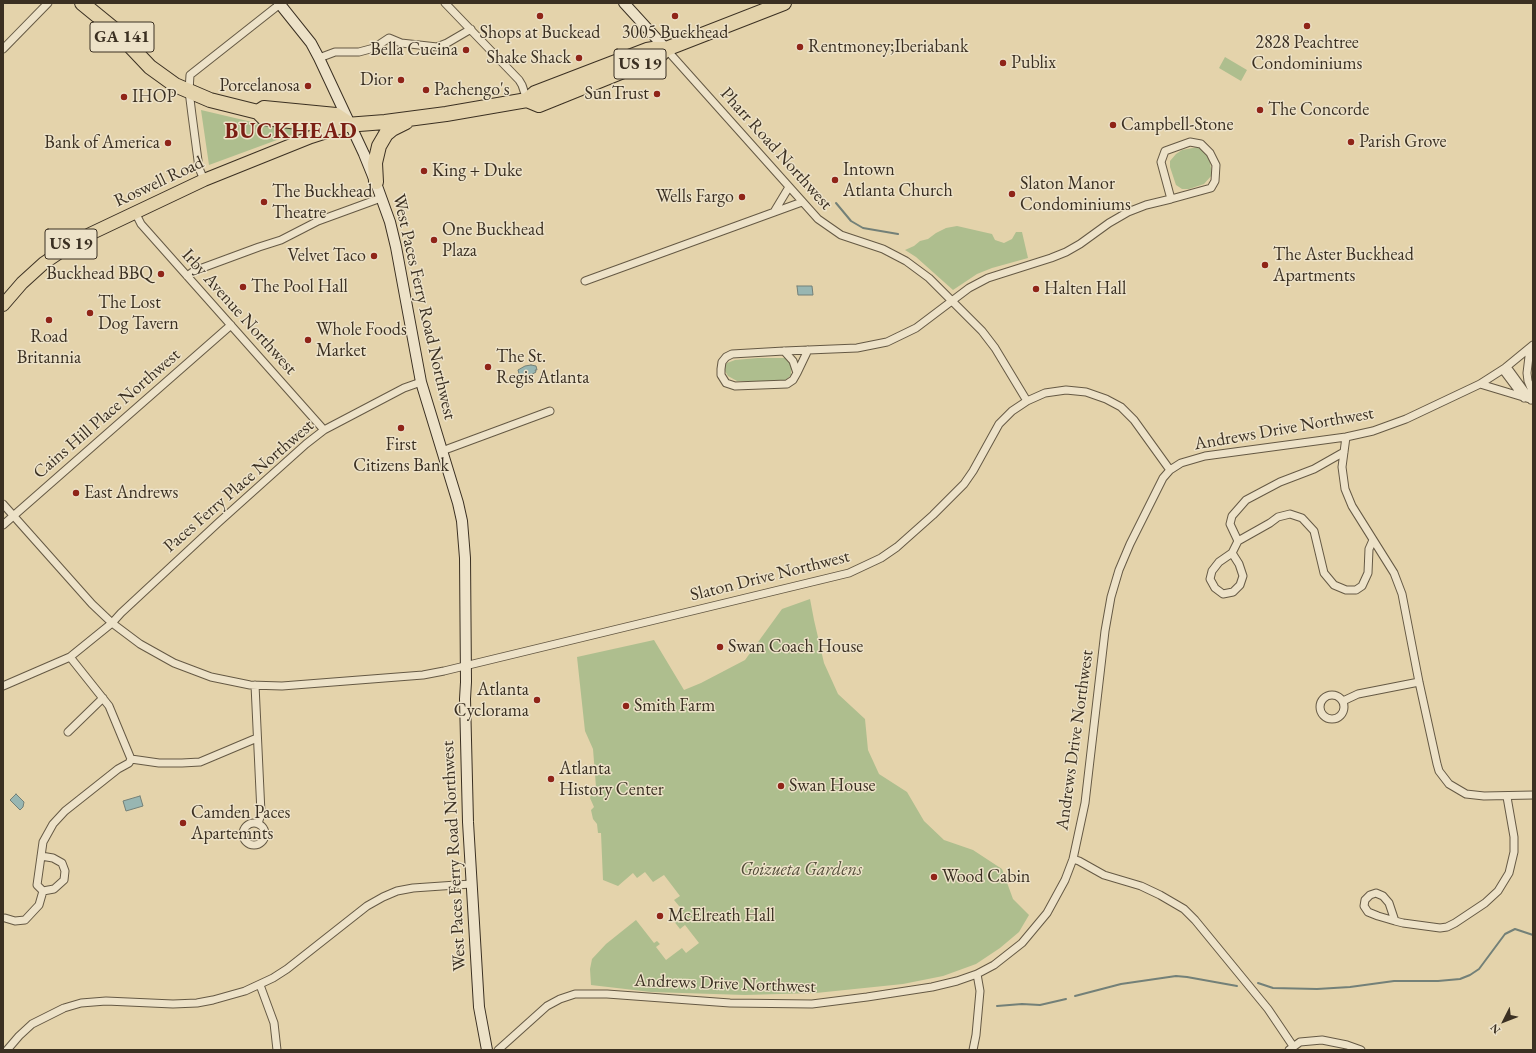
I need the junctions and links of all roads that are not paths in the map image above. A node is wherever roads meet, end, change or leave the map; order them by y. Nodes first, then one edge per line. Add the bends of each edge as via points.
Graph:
1 (48, 3) edge
2 (82, 3) edge
3 (445, 3) edge
4 (624, 3) edge
5 (784, 3) edge
6 (279, 4) edge
7 (471, 29) junction
8 (3, 49) edge
9 (666, 49) junction
10 (319, 58) junction
11 (189, 90) junction
12 (527, 100) junction
13 (414, 118) junction
14 (351, 125) junction
15 (204, 180) junction
16 (376, 182) junction
17 (789, 187) junction
18 (381, 198) junction
19 (1171, 199) junction
20 (802, 202) junction
21 (135, 212) junction
22 (774, 212) junction
23 (188, 276) junction
24 (585, 281) dead end
25 (952, 300) junction
26 (3, 305) edge
27 (231, 325) junction
28 (1532, 347) edge
29 (808, 350) junction
30 (784, 351) junction
31 (1505, 368) junction
32 (797, 373) junction
33 (421, 382) junction
34 (1480, 384) junction
35 (1530, 398) edge
36 (1027, 401) junction
37 (550, 411) dead end
38 (324, 430) junction
39 (1346, 437) junction
40 (442, 451) junction
41 (1344, 452) junction
42 (1170, 470) junction
43 (3, 504) edge
44 (14, 516) junction
45 (3, 525) edge
46 (1373, 540) junction
47 (1238, 541) junction
48 (1232, 553) junction
49 (112, 623) junction
50 (70, 657) junction
51 (466, 667) junction
52 (1420, 682) junction
53 (255, 685) junction
54 (3, 686) edge
55 (103, 698) junction
56 (1343, 701) dead end
57 (68, 732) dead end
58 (257, 738) junction
59 (131, 759) junction
60 (1533, 795) edge
61 (1507, 797) junction
62 (258, 824) dead end
63 (41, 856) junction
64 (1072, 859) junction
65 (471, 884) junction
66 (43, 891) junction
67 (5, 918) dead end
68 (1395, 921) junction
69 (977, 974) junction
70 (260, 985) junction
71 (1291, 1048) edge
72 (7, 1050) edge
73 (277, 1050) edge
74 (487, 1050) edge
75 (498, 1050) edge
76 (973, 1050) edge
77 (1361, 1050) edge

1 - 8 street
2 - 11 highway, GA 141 via 115,30 158,74
3 - 7 street
4 - 9 main road
5 - 9 highway, US 19
6 - 10 main road, West Paces Ferry Road Northwest via 311,43
6 - 11 street via 190,75
7 - 10 street via 437,47 401,43 389,38 374,48 359,52 335,52
7 - 12 street via 519,80
9 - 12 highway, US 19 via 658,57 561,97 539,105
9 - 17 street, Pharr Road Northwest
10 - 14 main road, West Paces Ferry Road Northwest
11 - 14 highway, GA 141 via 210,100 258,112 264,108 336,115
11 - 15 street via 199,168
12 - 13 highway, US 19
13 - 14 highway, US 19
13 - 16 highway via 392,129 382,140 375,163
14 - 15 main road, Roswell Road / US 19 via 311,137
14 - 16 main road, West Paces Ferry Road Northwest
15 - 21 main road, Roswell Road / US 19
16 - 18 main road, West Paces Ferry Road Northwest
17 - 20 street, Pharr Road Northwest
17 - 22 street
18 - 23 street via 318,221 281,240 194,271
18 - 33 main road, West Paces Ferry Road Northwest via 396,248
19 - 19 street via 1211,188 1216,181 1216,165 1210,153 1201,144 1190,142 1165,151 1160,162
19 - 25 street via 1128,212 1066,252 988,278
20 - 22 street
20 - 25 street, Pharr Road Northwest via 818,219 835,231 906,261
21 - 23 street, Irby Avenue Northwest via 141,224
21 - 26 main road, Roswell Road / US 19 via 66,247 22,283
22 - 24 street
23 - 27 street, Irby Avenue Northwest
25 - 29 street via 916,328 887,342 857,348
25 - 36 street, Pharr Road Northwest via 995,348
27 - 38 street, Irby Avenue Northwest
27 - 44 street, Cains Hill Place Northwest
28 - 31 street, Andrews Drive Northwest
28 - 35 street via 1527,373
29 - 30 street
29 - 32 street
30 - 32 street via 793,361
30 - 32 street via 732,354 722,362 721,375 726,383 735,386 787,384
31 - 34 street, Andrews Drive Northwest
31 - 35 street
33 - 38 street, Paces Ferry Place Northwest via 404,388
33 - 40 main road, West Paces Ferry Road Northwest
34 - 35 street
34 - 39 street, Andrews Drive Northwest via 1406,419 1373,431
36 - 42 street, Slaton Drive Northwest via 1045,393 1066,390 1086,392 1106,399 1134,420
36 - 51 street, Slaton Drive Northwest via 999,424 973,471 952,496 897,547 865,567 834,578
37 - 40 street
38 - 49 street, Paces Ferry Place Northwest via 219,522
39 - 41 street
39 - 42 street, Andrews Drive Northwest via 1205,456 1181,463
40 - 51 main road, West Paces Ferry Road Northwest via 457,498 464,540
41 - 46 street via 1342,468 1345,489 1352,506
41 - 47 street via 1314,469 1280,482 1246,500 1232,516 1230,524
42 - 64 street, Andrews Drive Northwest via 1163,478 1130,544 1111,597 1085,803
43 - 44 street, Slaton Drive Northwest
44 - 45 street, Cains Hill Place Northwest
44 - 49 street, Slaton Drive Northwest
46 - 47 street via 1369,549 1366,580 1356,590 1346,590 1334,584 1324,573 1314,531 1302,518 1290,514 1278,517
46 - 52 street via 1394,573 1402,594
47 - 48 street
48 - 48 street via 1243,576 1240,585 1233,592 1223,594 1215,588 1210,580 1211,575 1219,562
49 - 50 street, Paces Ferry Place Northwest
49 - 53 street, Slaton Drive Northwest via 140,644 174,664 211,677
50 - 54 street, Paces Ferry Place Northwest
50 - 55 street
51 - 53 street, Slaton Drive Northwest via 423,675 310,685
51 - 65 main road, West Paces Ferry Road Northwest via 466,762
52 - 56 street via 1358,694
52 - 61 street via 1437,764 1444,778 1454,788 1466,794
53 - 58 street
55 - 57 street
55 - 59 street via 109,706
58 - 59 street via 200,762 159,763
58 - 62 street via 261,813
59 - 63 street via 65,811 42,842
60 - 61 street
61 - 68 street via 1514,852 1509,873 1498,891 1485,903 1447,927
63 - 66 street via 37,885
63 - 66 street via 62,863 65,871 64,880 54,889
64 - 69 street, Andrews Drive Northwest via 1057,897 1035,929 1009,955
64 - 71 street via 1104,875 1140,886 1184,909 1268,1009
65 - 70 street via 413,888 383,897
65 - 74 main road, West Paces Ferry Road Northwest via 479,1007
66 - 67 street via 39,905 25,920 15,922
68 - 68 street via 1368,912 1364,906 1365,900 1376,893 1383,896
69 - 75 street, Andrews Drive Northwest via 932,987 812,1004 730,1003 575,994 547,1006
69 - 76 street via 980,991
70 - 72 street via 229,996 197,1003 81,1003 64,1008 32,1024
70 - 73 street via 274,1023
71 - 77 street via 1308,1041 1322,1040

